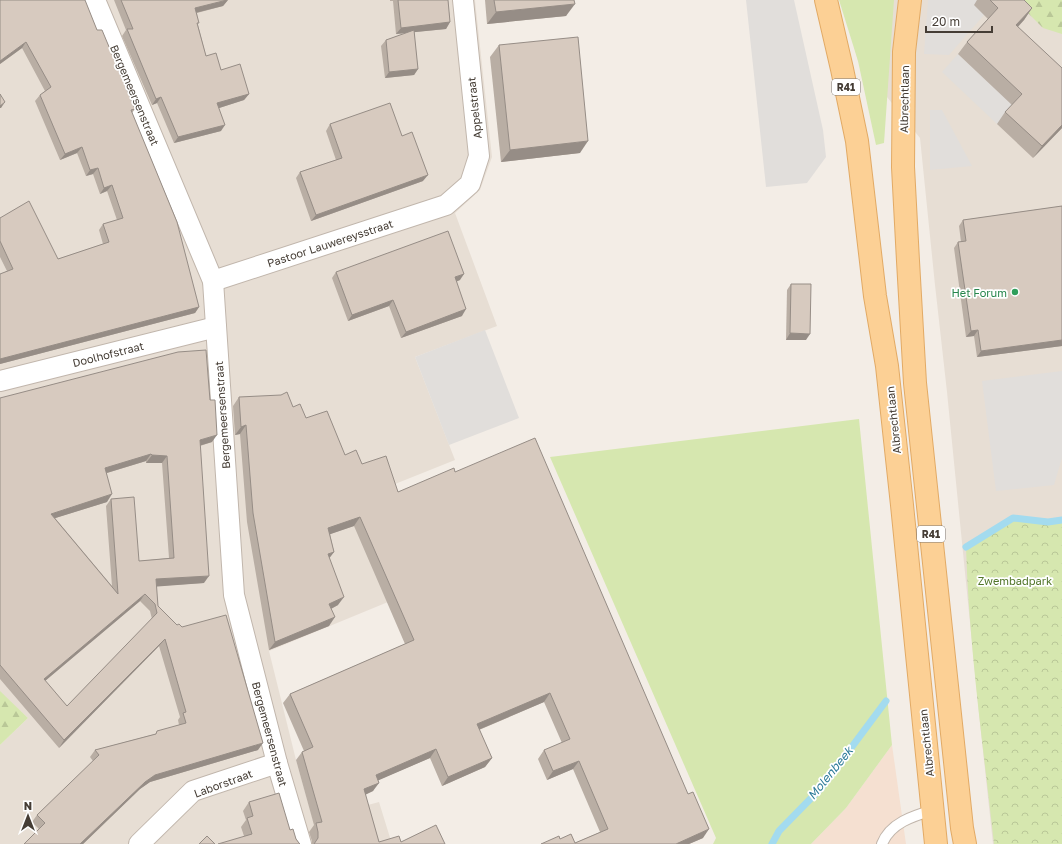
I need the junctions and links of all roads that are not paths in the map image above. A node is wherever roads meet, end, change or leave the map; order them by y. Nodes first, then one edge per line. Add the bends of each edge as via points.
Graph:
1 (95, 0) edge
2 (463, 0) edge
3 (826, 0) edge
4 (910, 0) edge
5 (446, 205) joint
6 (213, 281) junction
7 (216, 327) junction
8 (0, 381) edge
9 (277, 763) junction
10 (933, 810) junction
11 (139, 844) edge
12 (301, 844) edge
13 (882, 844) edge
14 (936, 844) edge
15 (965, 844) edge

1 - 6 street, Bergemeersenstraat
2 - 5 street, Appelstraat via 479,156 470,184
3 - 10 main road, Albrechtlaan / R41 via 857,141 875,296 887,366
4 - 15 main road, Albrechtlaan / R41 via 904,52 903,168 914,368 949,714
5 - 6 street, Pastoor Lauwereysstraat
6 - 7 street, Bergemeersenstraat
7 - 8 street, Doolhofstraat
7 - 9 street, Bergemeersenstraat via 234,595
9 - 11 street, Laborstraat via 193,791
9 - 12 street, Bergemeersenstraat
10 - 13 lane via 911,817 895,826
10 - 14 main road, Albrechtlaan / R41

